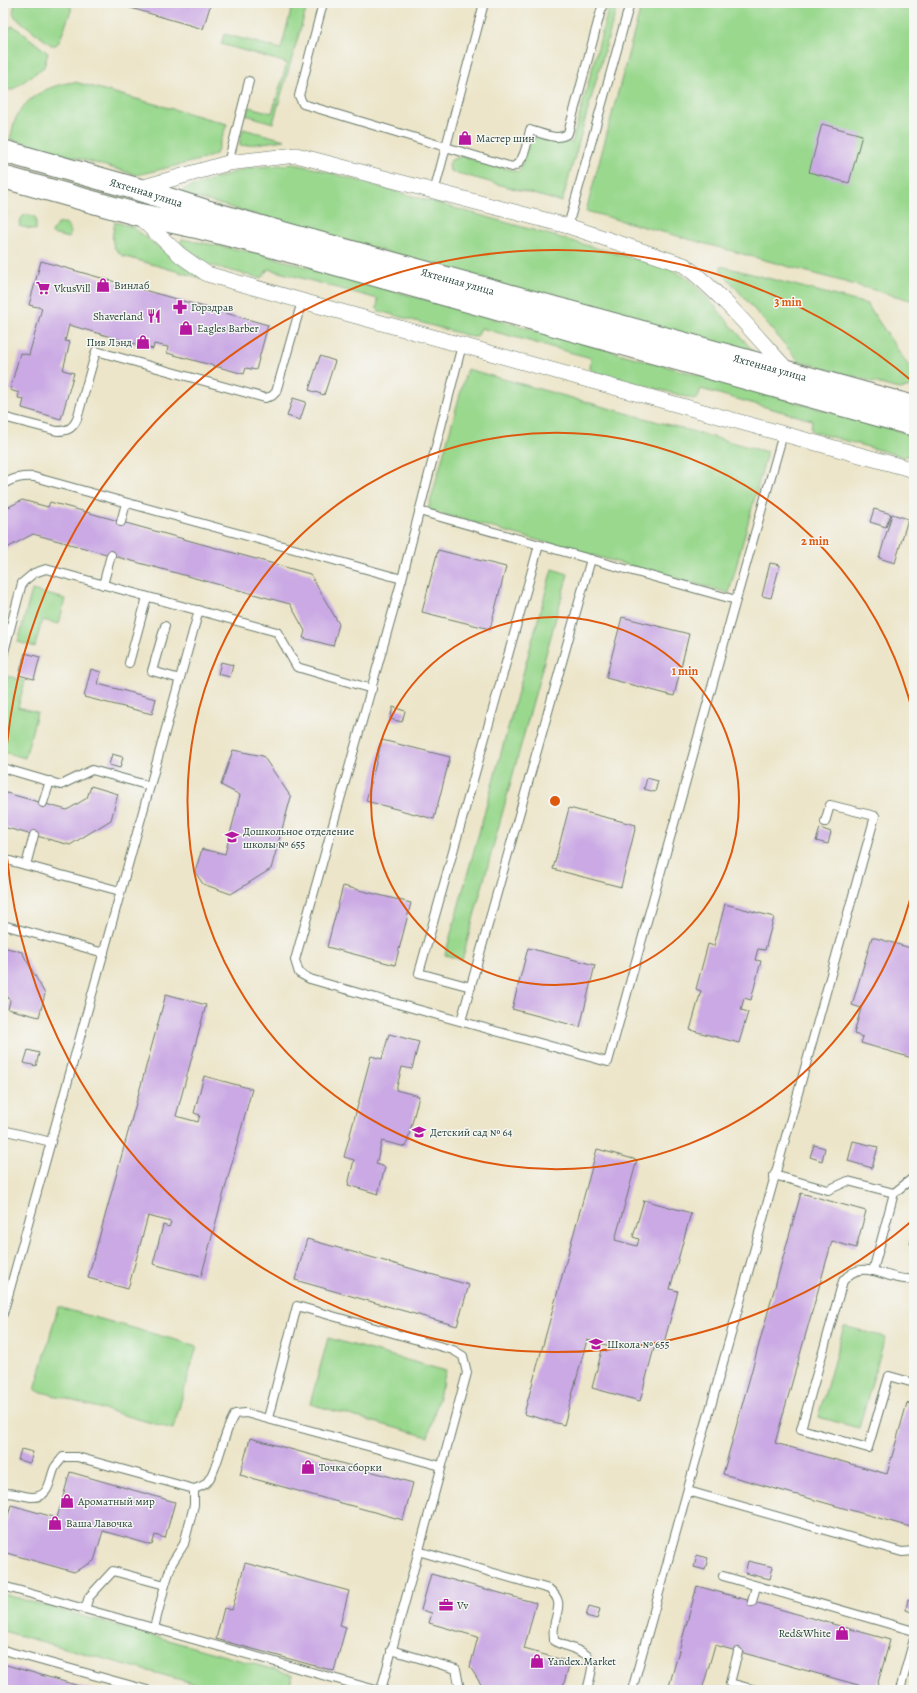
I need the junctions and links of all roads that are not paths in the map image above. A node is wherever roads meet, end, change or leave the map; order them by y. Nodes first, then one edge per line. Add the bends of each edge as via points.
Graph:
1 (323, 3) edge
2 (484, 3) edge
3 (603, 3) edge
4 (630, 3) edge
5 (249, 81) dead end
6 (446, 148) junction
7 (3, 151) edge
8 (228, 164) junction
9 (3, 177) edge
10 (137, 189) junction
11 (434, 192) junction
12 (136, 214) junction
13 (568, 226) junction
14 (302, 301) junction
15 (462, 345) junction
16 (789, 372) junction
17 (914, 407) edge
18 (3, 416) edge
19 (914, 425) edge
20 (783, 434) junction
21 (914, 470) edge
22 (3, 484) edge
23 (126, 503) junction
24 (419, 511) junction
25 (120, 522) dead end
26 (539, 545) junction
27 (111, 555) dead end
28 (591, 560) junction
29 (402, 579) junction
30 (103, 585) junction
31 (147, 597) junction
32 (736, 600) junction
33 (199, 610) junction
34 (164, 626) dead end
35 (3, 656) edge
36 (129, 663) dead end
37 (180, 679) junction
38 (372, 689) junction
39 (3, 768) edge
40 (50, 782) junction
41 (150, 786) junction
42 (43, 803) dead end
43 (825, 822) dead end
44 (34, 835) dead end
45 (3, 858) edge
46 (26, 865) junction
47 (120, 891) junction
48 (3, 925) edge
49 (104, 953) junction
50 (471, 987) junction
51 (461, 1021) junction
52 (3, 1130) edge
53 (50, 1142) junction
54 (774, 1175) junction
55 (914, 1177) edge
56 (894, 1193) junction
57 (873, 1271) junction
58 (914, 1279) edge
59 (5, 1300) edge
60 (3, 1314) edge
61 (914, 1383) edge
62 (268, 1418) junction
63 (441, 1466) junction
64 (194, 1489) junction
65 (688, 1491) junction
66 (3, 1493) edge
67 (418, 1551) junction
68 (914, 1551) edge
69 (723, 1576) dead end
70 (165, 1585) junction
71 (3, 1586) edge
72 (756, 1586) junction
73 (752, 1602) dead end
74 (85, 1609) junction
75 (154, 1628) junction
76 (914, 1631) edge
77 (914, 1639) edge
78 (3, 1650) edge
79 (391, 1650) junction
80 (738, 1652) dead end
81 (147, 1690) edge
82 (376, 1690) edge
83 (381, 1690) edge
84 (460, 1690) edge
85 (587, 1690) edge
86 (632, 1690) edge
87 (756, 1690) edge
88 (900, 1690) edge

1 - 6 lane via 299,96 303,104
2 - 6 lane
3 - 6 lane via 568,133 565,136 556,137 530,130 522,159 512,167
4 - 13 lane
5 - 8 lane
6 - 11 lane
7 - 10 street, Яхтенная улица
8 - 10 street
8 - 11 street via 296,155
9 - 12 street, Яхтенная улица
10 - 16 street, Яхтенная улица via 265,228
11 - 13 street
12 - 14 street via 180,255 207,274
12 - 19 street, Яхтенная улица via 260,243
13 - 16 street via 684,265 712,290
14 - 15 street
14 - 18 lane via 276,392 272,396 265,398 96,351 74,427 66,431 57,431
15 - 20 street
15 - 24 lane
16 - 17 street, Яхтенная улица
20 - 21 street
20 - 32 lane
22 - 23 lane via 24,476 34,477
23 - 25 lane
23 - 29 lane
24 - 26 lane
24 - 29 lane
26 - 28 lane
26 - 50 lane via 419,972
27 - 30 lane
28 - 32 lane
28 - 50 lane
29 - 38 lane
30 - 31 lane
30 - 35 lane via 46,569 34,573 22,583
31 - 33 lane
31 - 36 lane
32 - 51 lane via 608,1062
33 - 37 lane
33 - 38 lane via 277,632 298,666
34 - 37 lane via 152,670
37 - 41 lane
38 - 51 lane via 295,960 299,973 310,979
39 - 40 lane
40 - 41 lane via 61,785 92,770
40 - 42 lane
41 - 47 lane
43 - 54 lane via 830,805 874,816
44 - 46 lane
45 - 46 lane
46 - 47 lane
47 - 49 lane
48 - 49 lane
49 - 53 lane
50 - 51 lane
52 - 53 lane
53 - 59 lane
54 - 56 lane via 828,1190 848,1181
54 - 65 lane
55 - 56 lane
56 - 57 lane
57 - 58 lane via 905,1280
57 - 61 lane via 861,1269 850,1272 843,1281 801,1429 868,1448 888,1376
59 - 60 lane
62 - 63 lane
62 - 63 lane via 297,1306 453,1350 463,1356 467,1373
62 - 64 lane via 246,1413 235,1414 228,1423 213,1472 205,1484
63 - 67 lane
64 - 66 lane via 76,1457 63,1457 55,1467 50,1485 43,1494 32,1497
64 - 70 lane via 194,1505 184,1544 172,1563
65 - 68 lane via 902,1552
65 - 86 lane
67 - 79 lane
67 - 85 lane via 553,1592 559,1605 553,1629 554,1640 591,1658 593,1667
69 - 72 lane
70 - 74 lane via 114,1571 89,1597
70 - 75 lane
71 - 74 lane
72 - 73 lane
72 - 76 lane
74 - 75 lane
75 - 82 lane
77 - 88 lane
78 - 81 lane
79 - 83 lane
79 - 84 lane via 456,1669
80 - 87 lane via 730,1683

